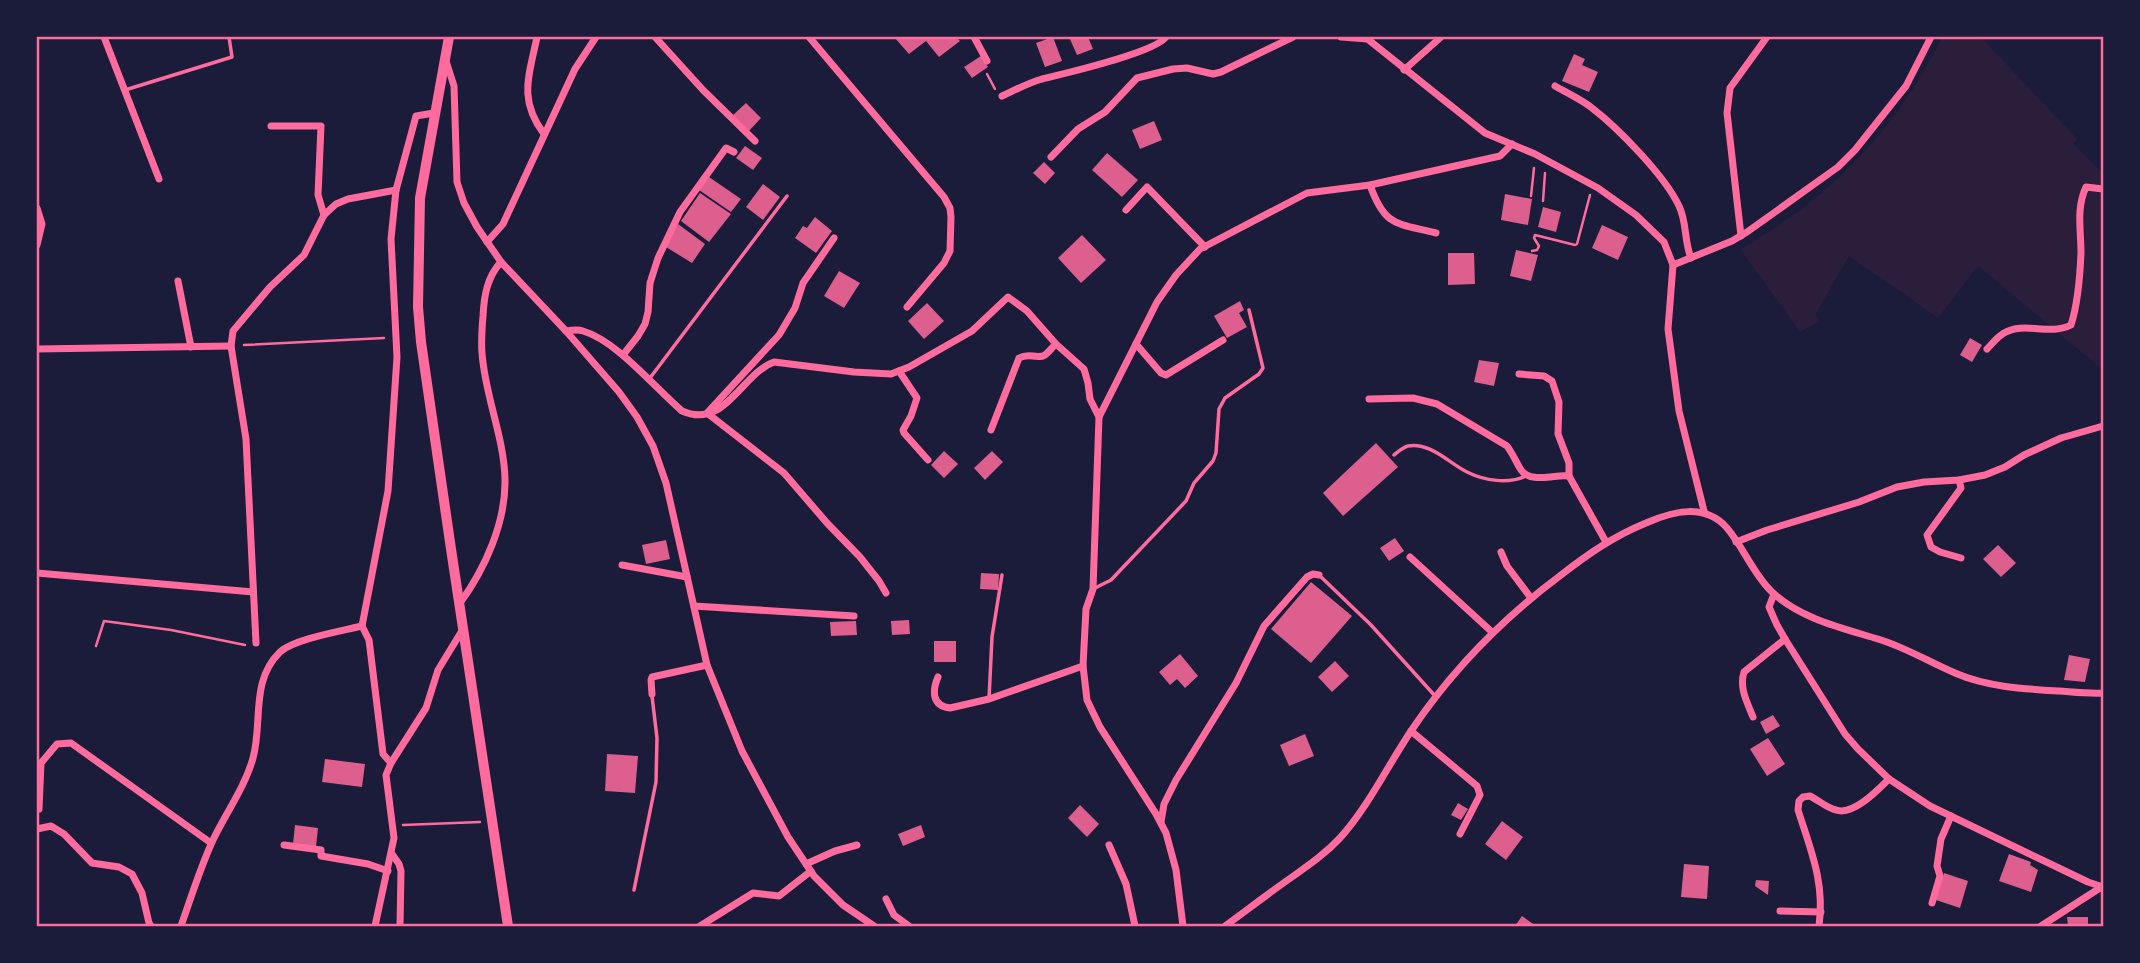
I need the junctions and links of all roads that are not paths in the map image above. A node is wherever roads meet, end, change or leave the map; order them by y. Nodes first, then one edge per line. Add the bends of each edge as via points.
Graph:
1 (104, 37) edge
2 (229, 37) edge
3 (449, 37) edge
4 (537, 37) edge
5 (596, 37) edge
6 (655, 37) edge
7 (809, 37) edge
8 (974, 37) edge
9 (1166, 37) edge
10 (1293, 37) edge
11 (1341, 37) edge
12 (1441, 37) edge
13 (1767, 37) edge
14 (1931, 37) edge
15 (1367, 38) edge
16 (445, 60) junction
17 (987, 61) road end
18 (1404, 70) junction
19 (1555, 86) dead end
20 (125, 90) junction
21 (1002, 96) road end
22 (434, 113) junction
23 (271, 126) dead end
24 (544, 134) junction
25 (755, 141) dead end
26 (1512, 144) junction
27 (734, 152) dead end
28 (1051, 157) dead end
29 (159, 179) dead end
30 (1370, 185) junction
31 (2103, 188) edge
32 (396, 190) junction
33 (787, 196) dead end
34 (37, 208) edge
35 (1126, 211) dead end
36 (324, 215) junction
37 (1436, 233) dead end
38 (1741, 236) junction
39 (834, 238) dead end
40 (487, 242) junction
41 (37, 245) edge
42 (1205, 247) junction
43 (1691, 258) junction
44 (501, 262) junction
45 (1673, 265) junction
46 (178, 281) dead end
47 (907, 307) dead end
48 (1249, 310) dead end
49 (566, 331) junction
50 (1223, 340) dead end
51 (1056, 344) junction
52 (1136, 344) junction
53 (191, 346) junction
54 (230, 346) junction
55 (37, 349) edge
56 (1987, 349) dead end
57 (623, 355) junction
58 (899, 371) junction
59 (1519, 374) dead end
60 (649, 380) junction
61 (1369, 399) dead end
62 (707, 413) junction
63 (1099, 417) junction
64 (2103, 426) edge
65 (991, 430) dead end
66 (1394, 455) dead end
67 (928, 460) dead end
68 (1569, 475) junction
69 (1526, 476) junction
70 (1959, 480) junction
71 (1704, 511) junction
72 (1606, 542) junction
73 (1736, 542) junction
74 (1501, 552) dead end
75 (1410, 557) dead end
76 (1961, 558) dead end
77 (622, 565) dead end
78 (37, 573) edge
79 (1002, 575) dead end
80 (1319, 575) joint
81 (687, 577) junction
82 (1093, 589) junction
83 (253, 593) junction
84 (886, 593) dead end
85 (1774, 594) junction
86 (1531, 598) junction
87 (460, 603) junction
88 (694, 606) junction
89 (854, 616) dead end
90 (362, 626) junction
91 (464, 628) junction
92 (1492, 632) junction
93 (1785, 639) junction
94 (256, 643) road end
95 (707, 665) junction
96 (1083, 666) junction
97 (938, 677) dead end
98 (2103, 693) edge
99 (652, 694) joint
100 (1436, 696) junction
101 (989, 699) junction
102 (1753, 717) dead end
103 (1411, 731) junction
104 (391, 763) junction
105 (1889, 779) junction
106 (39, 809) dead end
107 (1951, 816) junction
108 (1161, 823) junction
109 (37, 829) edge
110 (1460, 834) dead end
111 (211, 843) junction
112 (284, 845) dead end
113 (857, 845) dead end
114 (1109, 845) dead end
115 (392, 854) junction
116 (806, 864) junction
117 (388, 871) junction
118 (811, 871) junction
119 (2103, 887) edge
120 (634, 890) dead end
121 (887, 899) dead end
122 (1932, 903) dead end
123 (1780, 911) dead end
124 (1821, 912) junction
125 (864, 924) edge
126 (151, 926) edge
127 (181, 926) edge
128 (375, 926) edge
129 (400, 926) edge
130 (508, 926) edge
131 (700, 926) edge
132 (874, 926) edge
133 (909, 926) edge
134 (1135, 926) edge
135 (1184, 926) edge
136 (1225, 926) edge
137 (1819, 926) edge
138 (2040, 926) edge

1 - 20 street
2 - 20 lane via 232,57
3 - 16 main road
4 - 24 street via 527,99
5 - 24 street
6 - 25 street
7 - 47 street via 950,208 950,251
8 - 17 street
9 - 21 street via 1132,54 1040,80
10 - 28 street via 1221,72 1173,69 1137,78
11 - 15 street
12 - 18 street
13 - 38 street via 1730,88 1727,113
14 - 38 street via 1906,86 1838,167
15 - 18 street
16 - 22 main road
16 - 40 street via 454,86 457,182
18 - 26 street via 1485,133
19 - 43 street via 1616,129 1656,172 1679,205
20 - 29 street
22 - 32 street via 416,116
22 - 87 main road via 420,198 418,307
23 - 36 street via 321,126 318,195
24 - 40 street via 503,224
26 - 30 street via 1500,156
26 - 45 street via 1598,188 1636,215 1664,242
27 - 57 street via 726,148 680,212 650,283 645,324
30 - 37 street via 1376,204 1392,222
30 - 42 street via 1307,193
31 - 56 street via 2086,187 2079,200 2081,256 2071,325 2063,329 2017,328
32 - 36 street via 348,199
32 - 90 street via 391,239 397,358 388,491
33 - 60 lane
34 - 41 street via 42,224
35 - 42 street via 1147,187
36 - 54 street via 304,255 233,331
38 - 43 street
39 - 62 street via 803,283 779,335
40 - 44 street
42 - 52 street via 1176,275
43 - 45 street
44 - 49 street
44 - 87 street via 484,296 481,352 505,479 502,507 481,571
45 - 71 street via 1668,329 1679,411
46 - 53 street
48 - 82 lane via 1263,368 1224,398 1213,461 1186,500 1111,580
49 - 57 street via 579,329
49 - 81 street via 620,392 653,446
50 - 52 street via 1166,375
51 - 58 street via 1008,297 972,331
51 - 63 street via 1084,369
51 - 65 street via 1040,357 1029,354 1019,358
52 - 63 street
53 - 54 street
53 - 55 street
54 - 83 street via 246,439
57 - 60 street
58 - 62 street via 870,373 774,362 764,365 723,406
58 - 67 street via 917,398 903,430
59 - 68 street via 1552,381 1559,402 1558,435
60 - 62 street via 682,411 694,416
61 - 69 street via 1413,398 1437,404 1507,446
62 - 84 street via 784,473 860,557
63 - 82 street
64 - 70 street via 2061,438 1985,475
66 - 69 lane via 1407,446 1424,447 1468,473 1502,481
68 - 69 street
68 - 72 street
70 - 73 street via 1897,487
70 - 76 street via 1961,488 1927,536 1931,547
71 - 72 street via 1654,519
71 - 73 street
72 - 86 street
73 - 85 street
74 - 86 street
75 - 92 street
77 - 81 street
78 - 83 street
79 - 101 lane
80 - 100 lane
80 - 108 street via 1307,578 1264,626 1236,683 1176,780
81 - 88 street
82 - 96 street via 1086,609
83 - 94 street
85 - 93 street via 1769,607
85 - 98 street via 1806,614 1983,682
86 - 92 street
87 - 91 main road
88 - 89 street
88 - 95 street
90 - 104 street via 369,640 383,754
90 - 111 street via 282,649 267,667 249,770
91 - 104 street via 438,670 422,715
91 - 130 main road
92 - 100 street
93 - 102 street via 1744,672 1742,691
93 - 105 street via 1845,734
95 - 99 street via 652,677
95 - 116 street via 742,751
96 - 101 street
96 - 108 street via 1087,700 1100,727
97 - 101 street via 934,695 944,708
99 - 120 lane via 656,782
100 - 103 street
103 - 110 street via 1477,786 1480,795
103 - 136 street via 1338,840
104 - 115 street via 386,775
105 - 107 street
105 - 124 street via 1871,797 1846,811 1833,810 1810,796 1799,801 1818,872
106 - 111 street via 41,763 57,744 71,743
107 - 119 street
107 - 122 street via 1941,839 1940,876
108 - 135 street
109 - 126 street via 51,826 92,863 132,874
111 - 127 street
112 - 117 street via 321,850 321,856
113 - 116 street
114 - 134 street via 1126,884
115 - 117 street
115 - 129 street via 401,872
116 - 118 street
117 - 128 street
118 - 125 street
118 - 131 street via 779,896 753,894
119 - 138 street
121 - 133 street via 898,920
123 - 124 street
124 - 137 street
125 - 132 street

